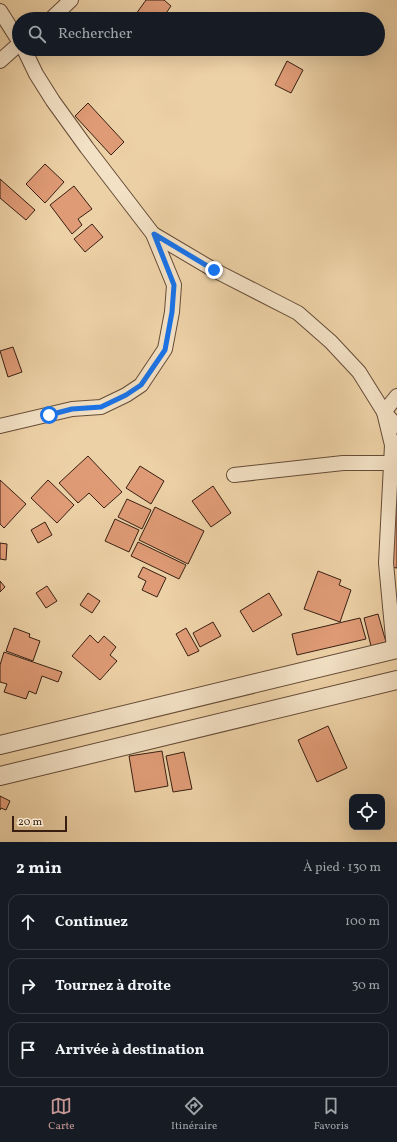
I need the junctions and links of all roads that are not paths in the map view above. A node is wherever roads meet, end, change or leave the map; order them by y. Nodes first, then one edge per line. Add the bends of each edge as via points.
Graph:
1 (71, 0) edge
2 (0, 11) edge
3 (58, 12) edge
4 (12, 30) edge
5 (12, 50) edge
6 (27, 56) edge
7 (0, 61) edge
8 (154, 234) junction
9 (397, 396) edge
10 (384, 412) junction
11 (0, 426) edge
12 (397, 426) edge
13 (391, 463) junction
14 (234, 476) dead end
15 (396, 649) edge
16 (397, 680) edge
17 (0, 745) edge
18 (0, 776) edge

1 - 3 street
2 - 4 street
5 - 7 street
6 - 8 street via 57,107
8 - 10 street via 214,270 298,313 331,342 359,372
8 - 11 street via 174,285 174,292 165,350 141,385 101,407 72,409
9 - 10 street
10 - 12 street
10 - 13 street via 392,445
13 - 14 street via 342,463
13 - 15 street via 386,563
15 - 17 street
16 - 18 street

